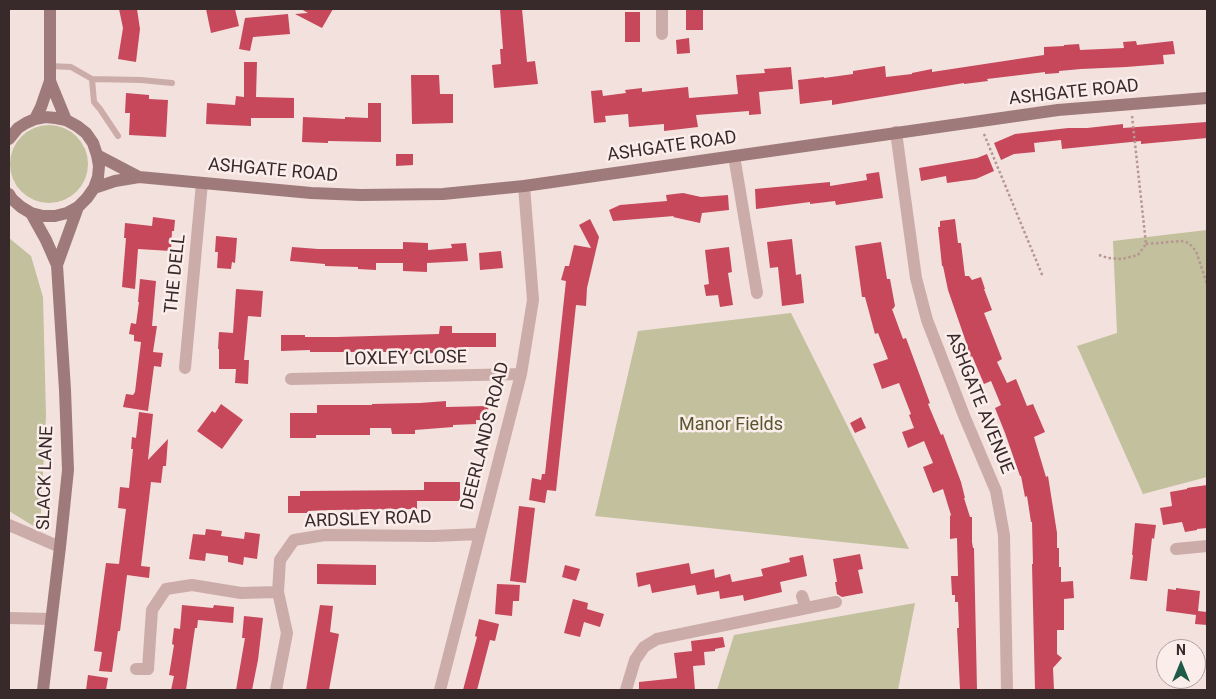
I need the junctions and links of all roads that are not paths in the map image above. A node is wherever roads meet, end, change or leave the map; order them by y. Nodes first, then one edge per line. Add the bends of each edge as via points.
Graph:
1 (50, 9) edge
2 (662, 9) edge
3 (662, 34) dead end
4 (50, 66) junction
5 (92, 78) junction
6 (50, 81) junction
7 (172, 83) dead end
8 (1207, 98) edge
9 (35, 119) junction
10 (66, 120) junction
11 (896, 132) junction
12 (118, 136) dead end
13 (10, 137) edge
14 (97, 155) junction
15 (734, 156) junction
16 (139, 177) junction
17 (202, 183) junction
18 (524, 186) junction
19 (94, 188) junction
20 (9, 194) edge
21 (78, 207) junction
22 (31, 213) junction
23 (57, 265) junction
24 (757, 293) dead end
25 (185, 368) dead end
26 (521, 374) junction
27 (291, 379) dead end
28 (9, 525) edge
29 (479, 534) junction
30 (1207, 546) edge
31 (60, 547) junction
32 (1176, 549) dead end
33 (278, 592) junction
34 (836, 602) dead end
35 (9, 618) edge
36 (51, 619) junction
37 (136, 669) dead end
38 (43, 690) edge
39 (276, 690) edge
40 (440, 690) edge
41 (626, 690) edge
42 (1007, 690) edge

1 - 4 street
2 - 3 street
4 - 5 lane via 72,67
4 - 6 street
5 - 7 lane
5 - 12 lane via 94,102
6 - 9 street
6 - 10 street
8 - 11 street, ASHGATE ROAD via 1058,110
9 - 10 street
9 - 13 street via 18,128
10 - 14 street via 86,133
11 - 15 street, ASHGATE ROAD
11 - 42 street, ASHGATE AVENUE via 916,278 926,320 996,491 1004,535
14 - 16 street, ASHGATE ROAD
14 - 19 street via 98,172
15 - 18 street, ASHGATE ROAD
15 - 24 street
16 - 17 street, ASHGATE ROAD
16 - 19 street, ASHGATE ROAD
17 - 18 street, ASHGATE ROAD via 361,195 443,194
17 - 25 street, THE DELL
18 - 26 street, DEERLANDS ROAD via 533,300
19 - 21 street
20 - 22 street via 12,200
21 - 22 street via 56,216
21 - 23 street, SLACK LANE
22 - 23 street, SLACK LANE
23 - 31 street, SLACK LANE via 68,470
26 - 27 street, LOXLEY CLOSE
26 - 29 street, DEERLANDS ROAD
28 - 31 street
29 - 33 street, ARDSLEY ROAD via 325,535 294,540 280,560
29 - 40 street, DEERLANDS ROAD
30 - 32 street
31 - 36 street, SLACK LANE
33 - 37 street via 241,593 192,585 166,589 152,610 148,669
33 - 39 street, ARDSLEY ROAD via 287,634
34 - 41 street via 804,602 657,639 644,647 635,660
35 - 36 street
36 - 38 street, SLACK LANE

